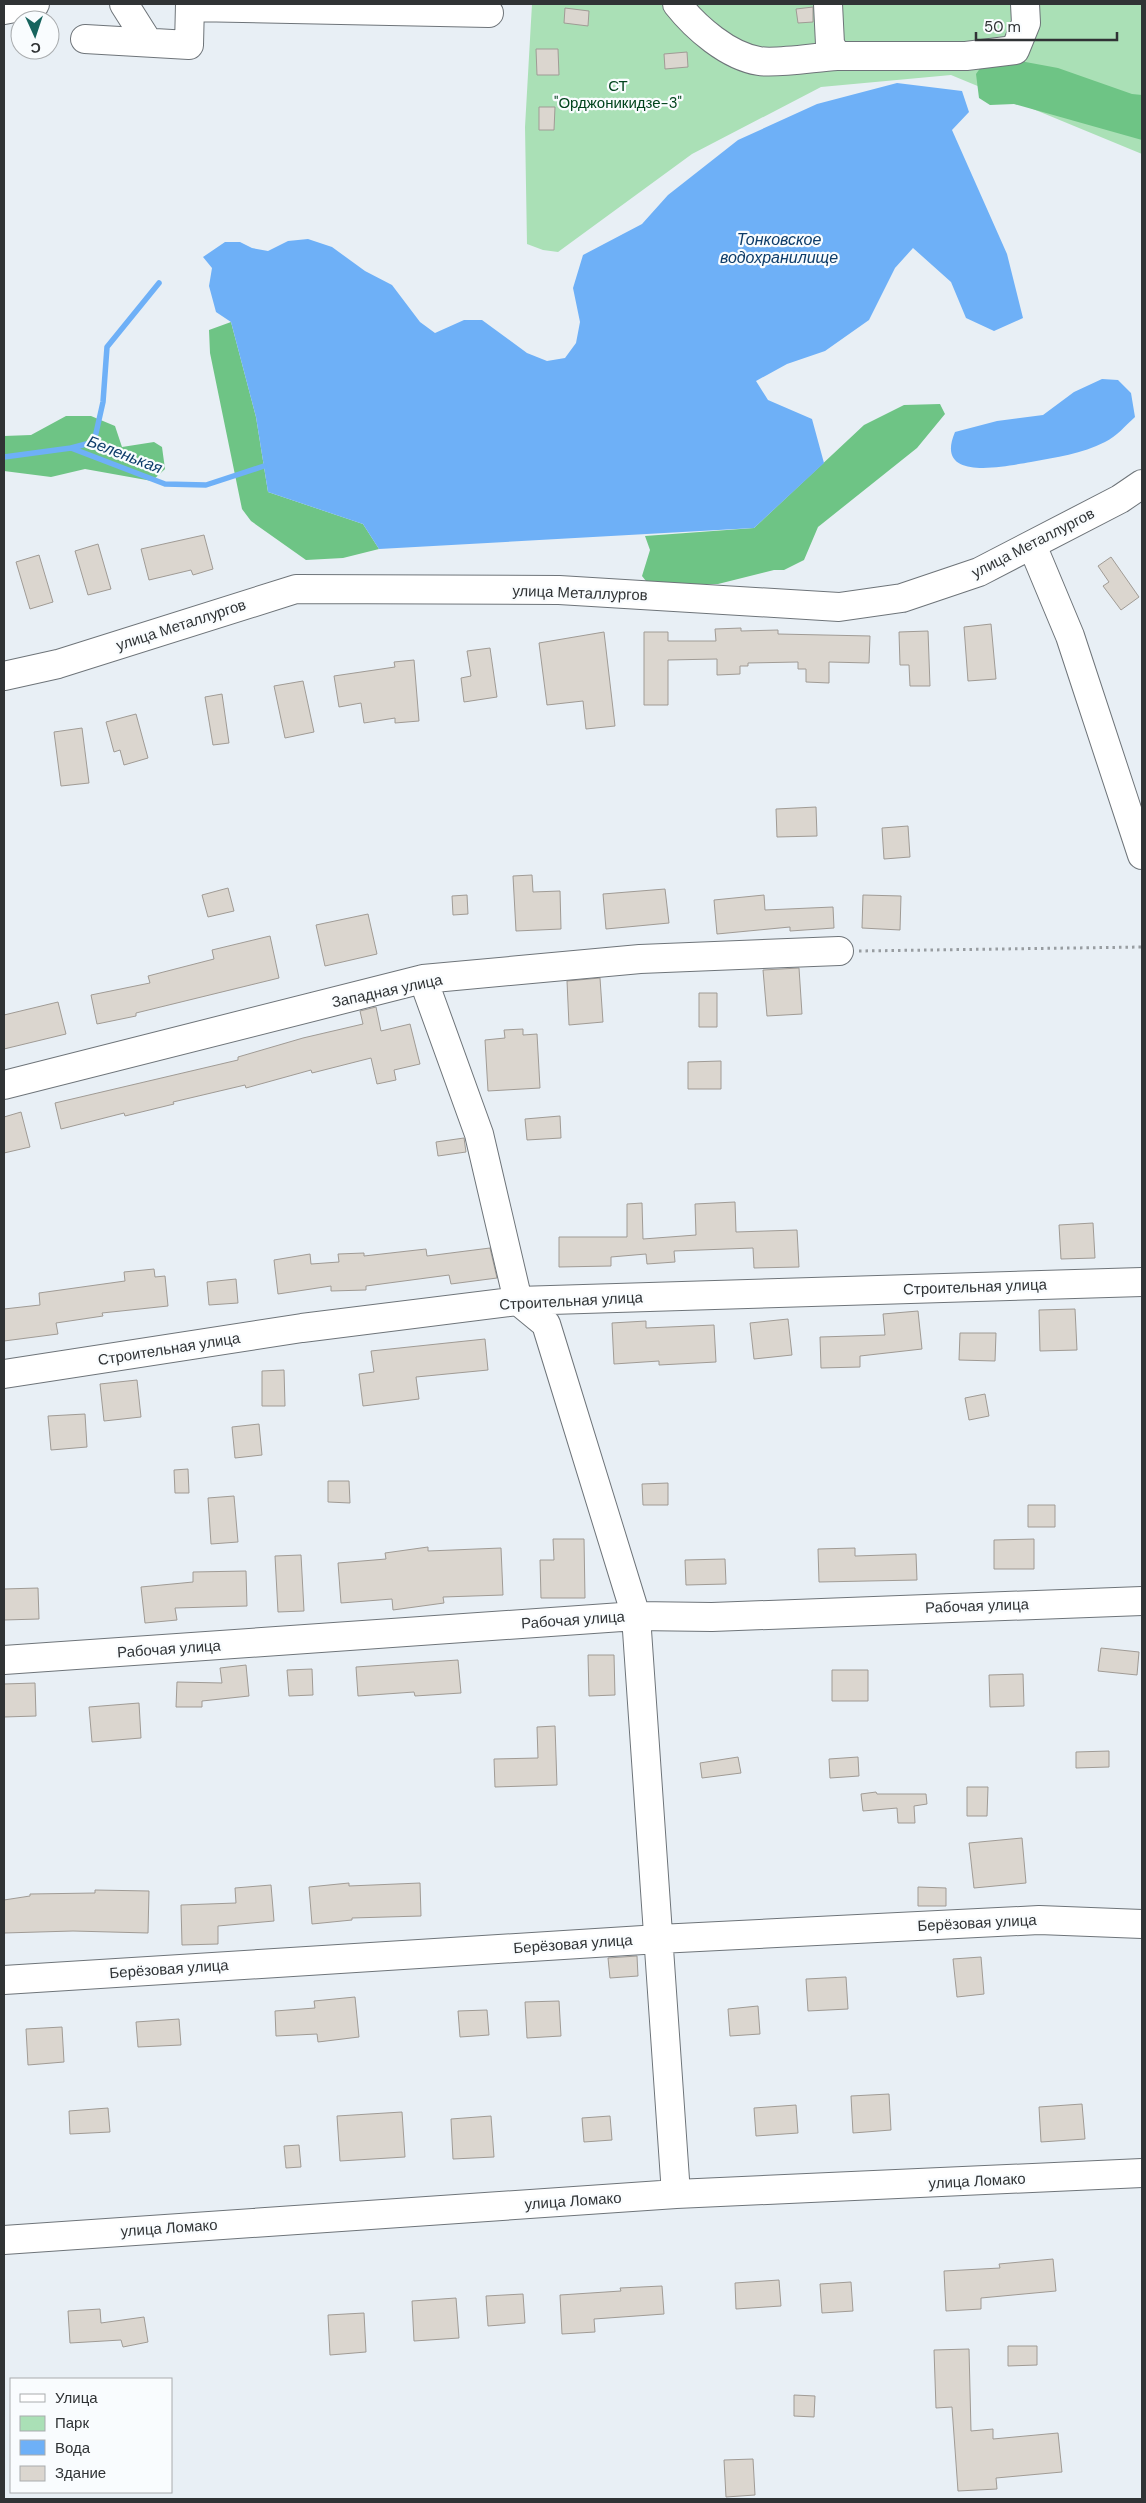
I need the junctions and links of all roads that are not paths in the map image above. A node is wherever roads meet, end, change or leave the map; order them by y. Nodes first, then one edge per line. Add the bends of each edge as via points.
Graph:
1 (35, 4) edge
2 (124, 4) edge
3 (678, 4) edge
4 (828, 4) edge
5 (1025, 4) edge
6 (190, 6) edge
7 (4, 10) edge
8 (489, 13) dead end
9 (85, 39) dead end
10 (148, 42) junction
11 (837, 56) junction
12 (1142, 484) edge
13 (1032, 544) junction
14 (4, 676) edge
15 (1142, 855) edge
16 (839, 951) road end
17 (423, 979) junction
18 (4, 1084) edge
19 (1142, 1282) edge
20 (518, 1301) junction
21 (4, 1374) edge
22 (1142, 1601) edge
23 (636, 1616) junction
24 (4, 1660) edge
25 (1142, 1924) edge
26 (659, 1939) junction
27 (4, 1980) edge
28 (1142, 2173) edge
29 (676, 2194) junction
30 (4, 2240) edge

1 - 7 street
2 - 10 street
3 - 11 street via 708,35 734,53 759,61
4 - 11 street via 830,44
5 - 11 street via 1026,23 1016,50 966,56
6 - 8 street
6 - 10 street via 189,44
9 - 10 street
12 - 13 street, улица Металлургов via 1120,499
13 - 14 street, улица Металлургов via 979,572 902,598 839,607 559,590 296,589 58,664
13 - 15 street via 1070,636
16 - 17 street, Западная улица via 640,960
17 - 18 street, Западная улица
17 - 20 street via 479,1134
19 - 20 street, Строительная улица
20 - 21 street, Строительная улица via 302,1328
20 - 23 street via 546,1324
22 - 23 street, Рабочая улица via 712,1617
23 - 24 street, Рабочая улица
23 - 26 street
25 - 26 street, Берёзовая улица via 1039,1920
26 - 27 street, Берёзовая улица
26 - 29 street
28 - 29 street, улица Ломако
29 - 30 street, улица Ломако

